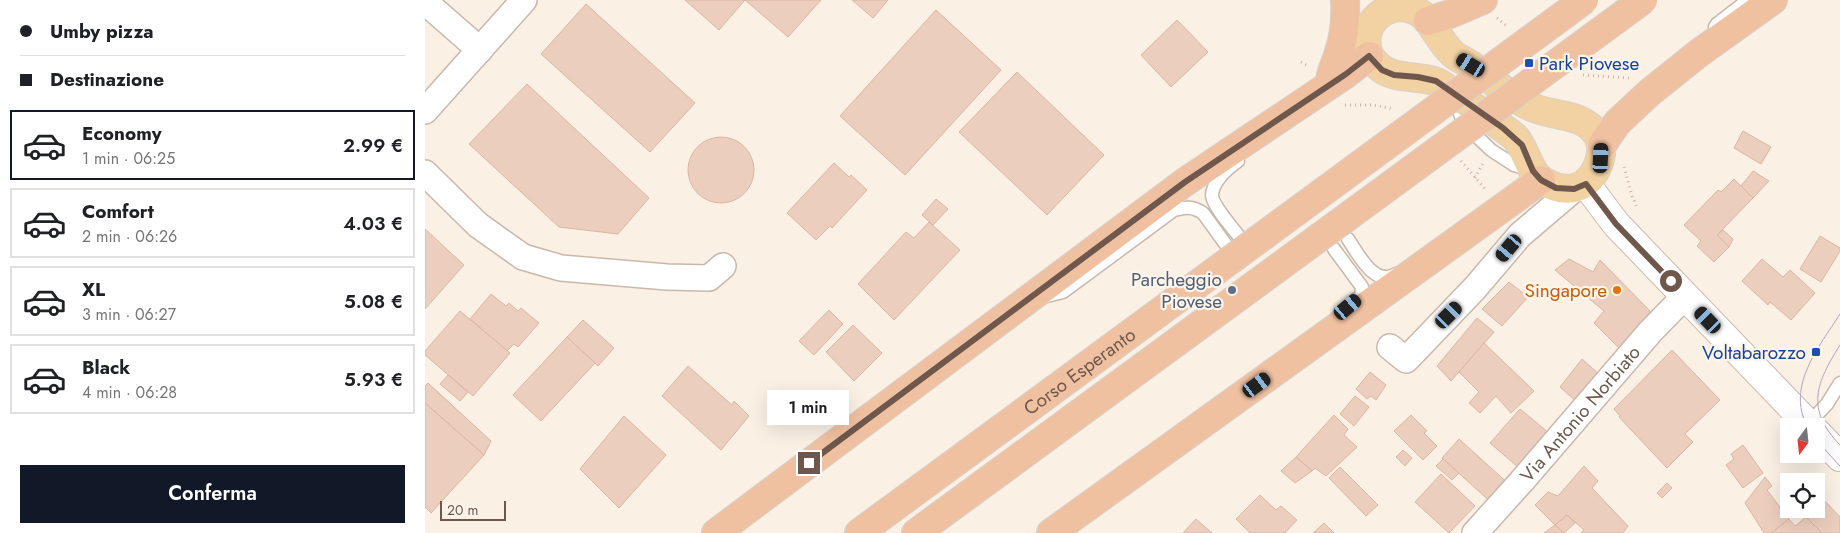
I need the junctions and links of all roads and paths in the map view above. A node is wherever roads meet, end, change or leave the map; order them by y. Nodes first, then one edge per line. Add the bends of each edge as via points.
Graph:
1 (524, 0) edge
2 (1345, 0) edge
3 (1483, 0) edge
4 (1584, 0) edge
5 (1643, 0) edge
6 (1747, 0) edge
7 (1773, 0) edge
8 (425, 2) edge
9 (1385, 5) edge
10 (1428, 20) junction
11 (480, 50) junction
12 (1699, 53) junction
13 (1369, 56) junction
14 (1593, 76) dead end
15 (1632, 78) dead end
16 (1464, 81) junction
17 (1329, 85) junction
18 (1535, 92) dead end
19 (1550, 101) dead end
20 (425, 111) edge
21 (1578, 118) junction
22 (1258, 132) junction
23 (1602, 145) junction
24 (1625, 162) dead end
25 (425, 173) edge
26 (1537, 176) junction
27 (1580, 186) junction
28 (1637, 207) dead end
29 (1348, 239) dead end
30 (1245, 244) dead end
31 (1335, 249) dead end
32 (1443, 251) junction
33 (1232, 254) dead end
34 (723, 266) dead end
35 (1685, 296) junction
36 (1027, 300) junction
37 (1390, 347) dead end
38 (1840, 383) edge
39 (1212, 417) junction
40 (1802, 418) edge
41 (1817, 418) edge
42 (1825, 441) edge
43 (1840, 457) edge
44 (716, 533) edge
45 (859, 533) edge
46 (916, 533) edge
47 (1051, 533) edge
48 (1475, 533) edge

1 - 11 street
2 - 17 highway via 1345,20
3 - 10 highway
4 - 16 highway, Corso Esperanto, bridge
5 - 46 highway, Corso Esperanto, bridge
6 - 12 lane via 1717,24
7 - 12 highway
8 - 11 street
9 - 10 main road via 1409,7
9 - 13 main road via 1371,22 1365,46
10 - 16 main road via 1453,53
11 - 20 street
12 - 23 highway via 1642,99 1617,123
13 - 16 main road via 1382,70 1394,75
13 - 17 highway
14 - 15 path
16 - 18 lane via 1506,75
16 - 21 main road via 1535,108
16 - 26 main road via 1522,145
16 - 45 highway, Corso Esperanto, bridge
17 - 22 highway
19 - 21 lane
21 - 23 main road via 1591,127
22 - 30 lane via 1255,145 1215,184 1212,196
22 - 36 highway
23 - 27 main road via 1595,174
24 - 28 path via 1624,170
25 - 34 street via 478,225 523,257 561,268 667,277 709,278
26 - 27 main road via 1556,188
26 - 32 highway
27 - 35 main road
27 - 37 street via 1520,235 1406,360
29 - 32 lane via 1372,271 1382,278 1391,277 1425,253
31 - 39 lane via 1362,287 1361,296 1222,397
32 - 39 highway
33 - 36 lane via 1203,213 1187,206 1174,210 1063,292
35 - 40 main road
35 - 48 street, Via Antonio Norbiato
36 - 44 highway
38 - 41 lane
39 - 47 highway
42 - 43 main road

